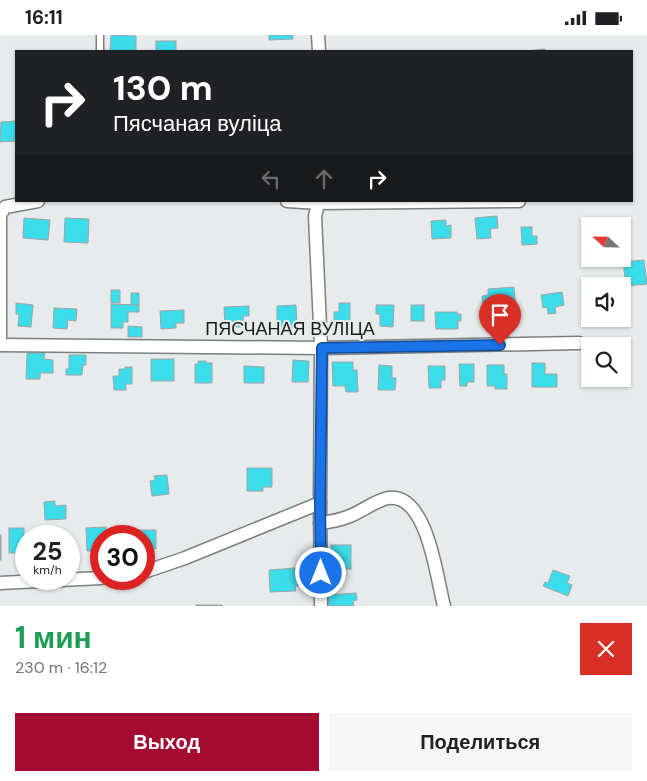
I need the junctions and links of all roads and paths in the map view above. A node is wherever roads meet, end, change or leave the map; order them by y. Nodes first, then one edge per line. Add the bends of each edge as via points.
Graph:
1 (100, 35) edge
2 (318, 35) edge
3 (100, 50) edge
4 (319, 50) edge
5 (32, 202) edge
6 (319, 202) edge
7 (579, 343) dead end
8 (0, 345) edge
9 (322, 348) junction
10 (320, 503) junction
11 (320, 523) junction
12 (155, 568) edge
13 (90, 579) edge
14 (0, 583) edge
15 (321, 606) edge
16 (444, 606) edge

1 - 3 lane
2 - 4 street
5 - 8 street via 5,207 0,215
6 - 9 street via 315,216
7 - 9 street, ПЯСЧАНАЯ ВУЛІЦА
8 - 9 street, ПЯСЧАНАЯ ВУЛІЦА
9 - 10 street
10 - 11 street
10 - 12 street
11 - 15 street
11 - 16 street via 350,516 390,498 405,502 420,518 432,549
13 - 14 street

